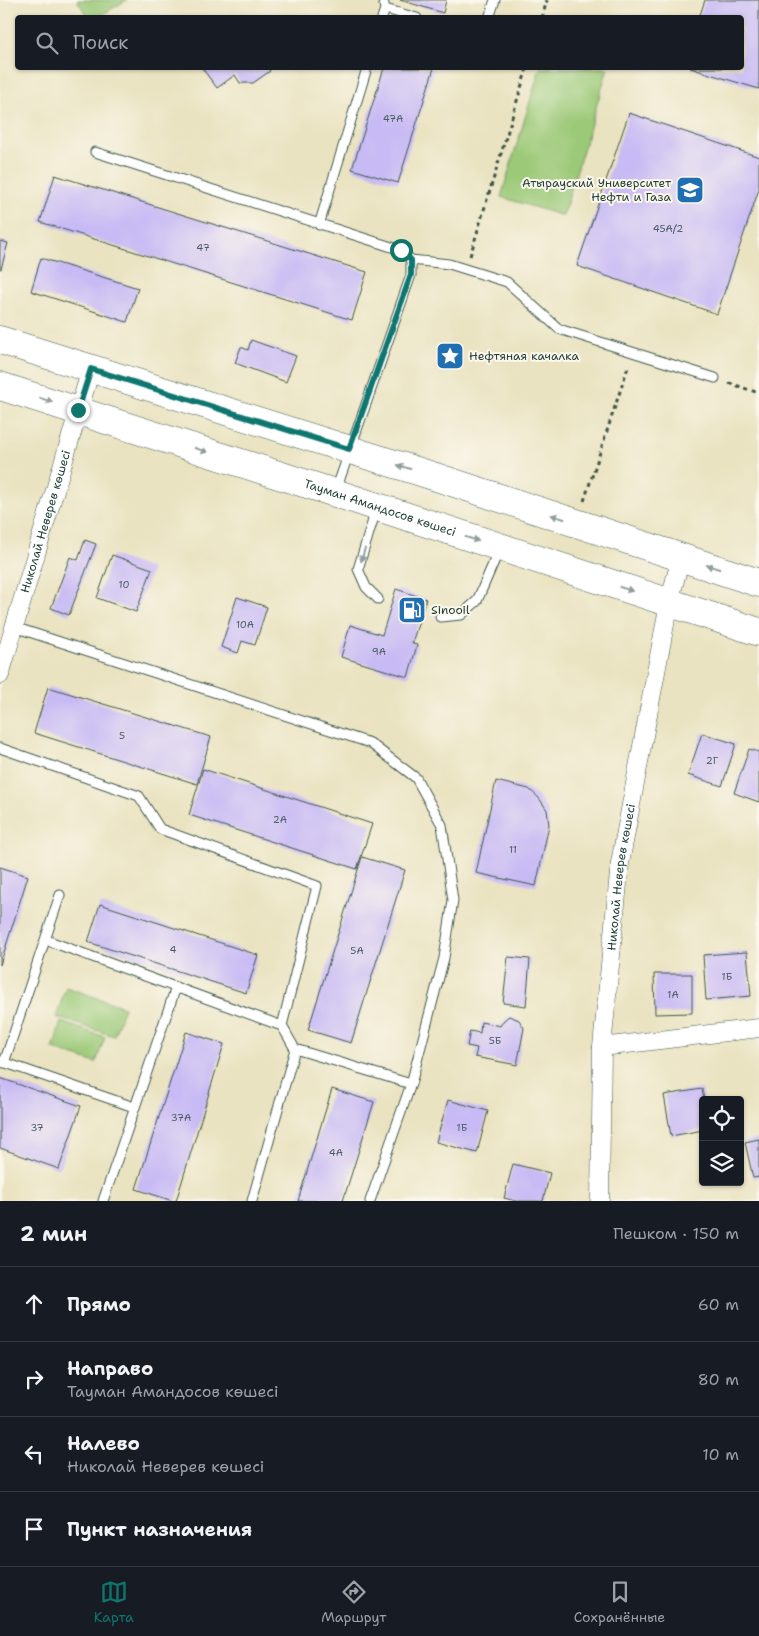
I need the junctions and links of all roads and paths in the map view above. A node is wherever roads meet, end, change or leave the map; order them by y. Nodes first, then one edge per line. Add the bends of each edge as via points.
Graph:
1 (494, 0) edge
2 (547, 0) edge
3 (383, 9) edge
4 (406, 15) edge
5 (490, 15) edge
6 (543, 15) edge
7 (366, 70) edge
8 (526, 70) edge
9 (95, 152) dead end
10 (319, 225) junction
11 (411, 260) junction
12 (466, 270) junction
13 (0, 340) edge
14 (632, 352) junction
15 (91, 369) junction
16 (715, 378) joint
17 (0, 386) edge
18 (759, 394) edge
19 (78, 410) junction
20 (349, 449) junction
21 (335, 492) junction
22 (376, 508) junction
23 (576, 523) junction
24 (500, 548) junction
25 (682, 557) junction
26 (759, 583) edge
27 (378, 599) dead end
28 (669, 603) junction
29 (440, 617) dead end
30 (14, 627) junction
31 (759, 632) edge
32 (0, 675) edge
33 (0, 748) edge
34 (60, 895) dead end
35 (46, 940) junction
36 (176, 987) junction
37 (282, 1026) junction
38 (759, 1028) edge
39 (602, 1048) junction
40 (296, 1050) junction
41 (2, 1062) edge
42 (411, 1084) junction
43 (134, 1107) junction
44 (103, 1201) edge
45 (252, 1201) edge
46 (370, 1201) edge
47 (600, 1201) edge

1 - 5 lane
2 - 6 path
3 - 4 lane
7 - 10 lane
8 - 12 path
9 - 10 lane
10 - 11 lane via 401,250
11 - 12 lane via 449,264
11 - 20 lane via 411,275
12 - 14 lane via 507,282 559,329
13 - 15 main road
14 - 16 lane
14 - 23 path
15 - 19 street, Николай Неверев көшесі
15 - 20 main road
16 - 18 path
17 -> 19 main road, Тауман Амандосов көшесі
19 -> 21 main road, Тауман Амандосов көшесі
19 - 30 street, Николай Неверев көшесі
20 - 21 lane
23 -> 20 main road
21 - 22 main road, Тауман Амандосов көшесі
22 -> 24 main road, Тауман Амандосов көшесі
22 -> 27 lane via 358,569 366,588
23 - 25 main road
24 -> 28 main road, Тауман Амандосов көшесі
24 - 29 lane via 477,601 461,615
26 -> 25 main road
25 - 28 street, Николай Неверев көшесі
28 - 31 main road, Тауман Амандосов көшесі
28 - 39 street, Николай Неверев көшесі via 620,864
30 - 32 street, Николай Неверев көшесі
30 - 42 lane via 370,744 416,778 442,825 453,900 444,958
33 - 37 lane via 139,796 160,829 317,886
34 - 35 lane
35 - 36 lane
35 - 41 lane
36 - 37 lane
36 - 43 lane
37 - 40 lane
38 - 39 street
39 - 47 street, Николай Неверев көшесі
40 - 42 lane
40 - 45 lane
41 - 43 lane
42 - 46 lane
43 - 44 lane

